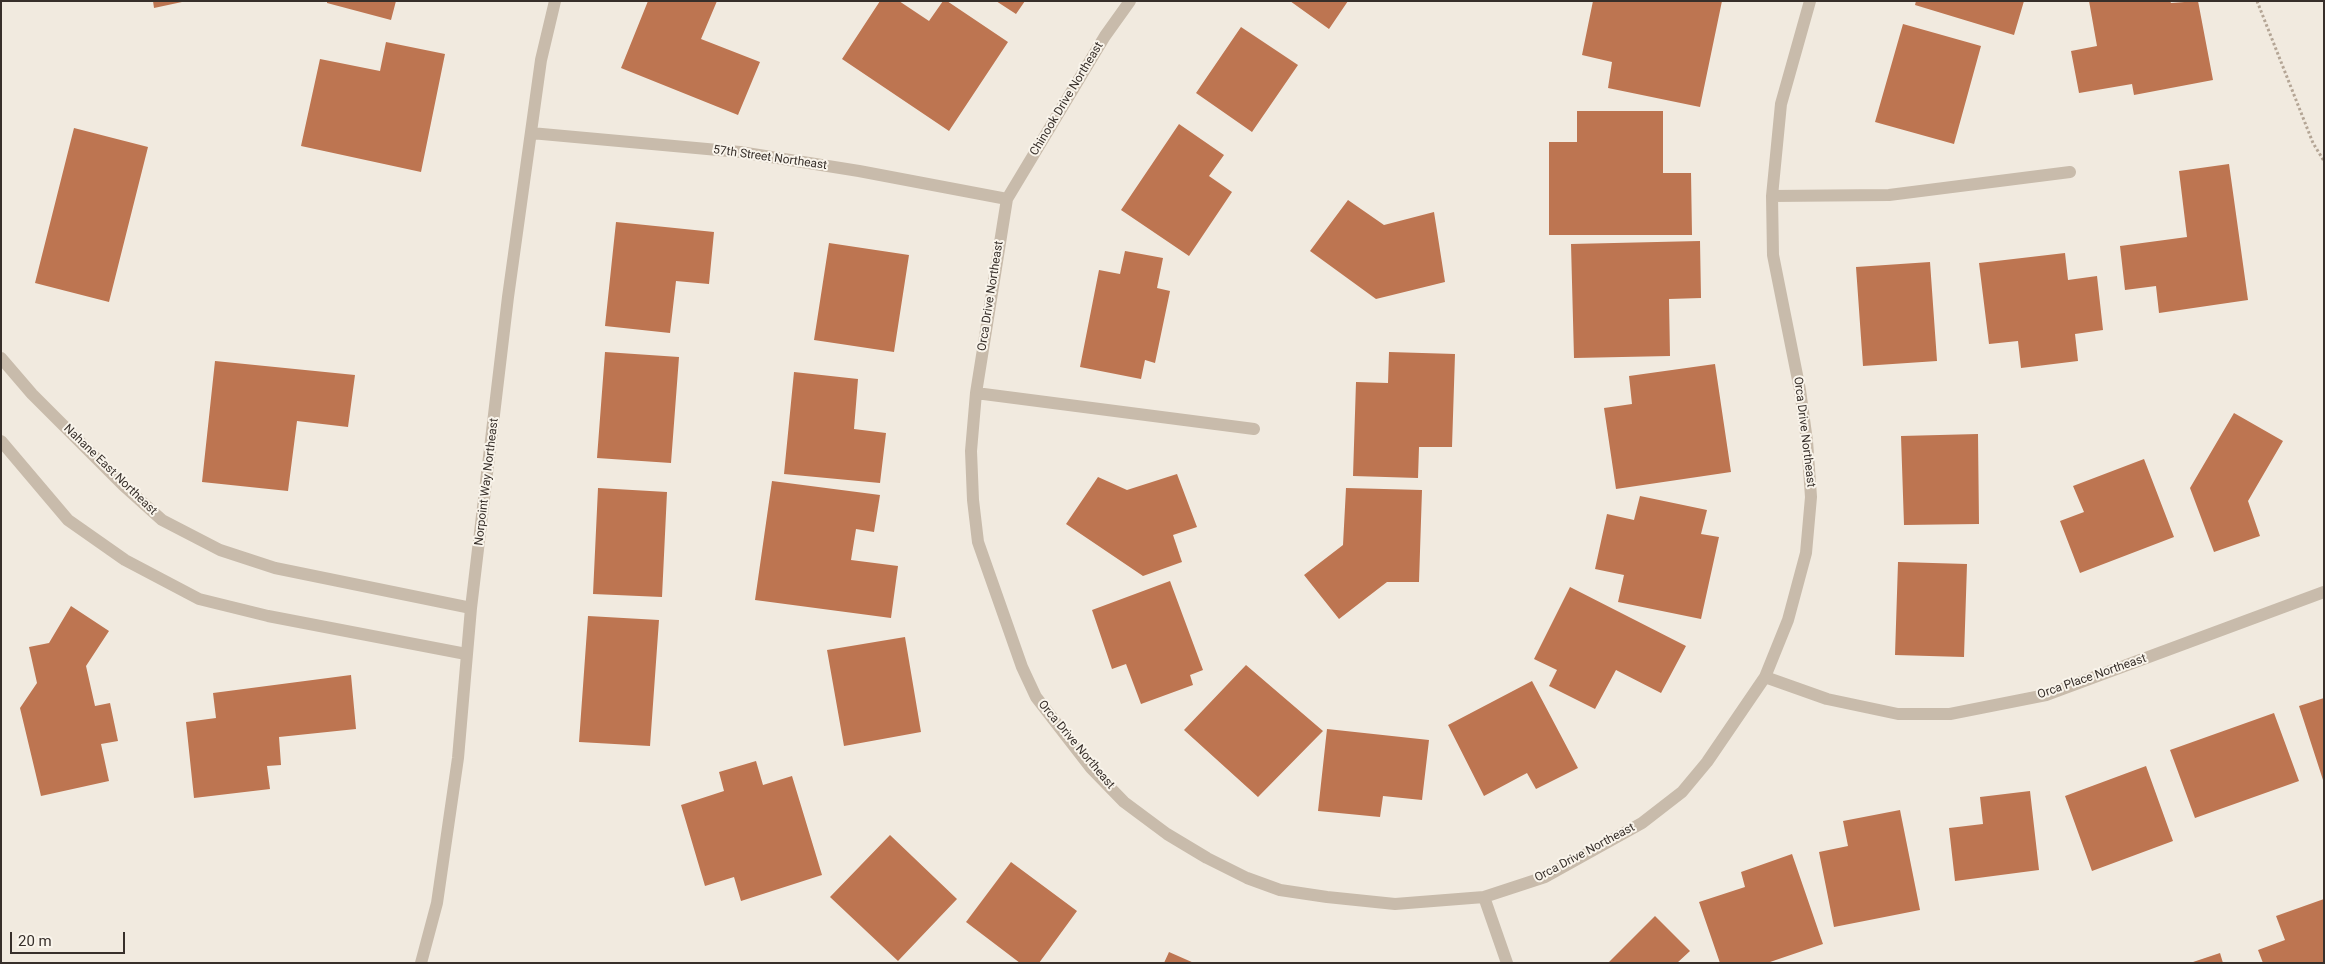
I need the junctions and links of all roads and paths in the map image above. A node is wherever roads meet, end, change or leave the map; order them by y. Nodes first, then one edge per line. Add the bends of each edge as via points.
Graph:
1 (554, 1) edge
2 (1130, 1) edge
3 (1810, 1) edge
4 (2258, 1) edge
5 (531, 133) junction
6 (2324, 161) edge
7 (2070, 172) dead end
8 (1772, 196) junction
9 (1007, 199) junction
10 (1, 358) edge
11 (976, 393) junction
12 (1254, 429) dead end
13 (1, 441) edge
14 (2324, 592) edge
15 (471, 608) junction
16 (466, 654) junction
17 (1765, 678) junction
18 (1484, 897) junction
19 (421, 963) edge
20 (1507, 963) edge

1 - 5 street, Norpoint Way Northeast via 540,60
2 - 9 street, Chinook Drive Northeast via 1105,36
3 - 8 street, Orca Drive Northeast via 1781,104
4 - 6 path via 2313,143
5 - 9 street, 57th Street Northeast via 740,152
5 - 15 street, Norpoint Way Northeast
7 - 8 street via 1889,195
8 - 17 street, Orca Drive Northeast via 1773,255 1800,390 1812,497 1806,553 1788,620
9 - 11 street, Orca Drive Northeast
10 - 15 street, Nahane East Northeast via 32,394 162,520 220,550 276,568
11 - 12 street
11 - 18 street, Orca Drive Northeast via 972,451 978,542 1022,667 1036,697 1091,768 1124,802 1207,858 1280,890 1396,904
13 - 16 street via 68,520 125,560 199,599 268,616
14 - 17 street, Orca Place Northeast via 2046,695 1950,714 1898,714 1827,699
15 - 16 street, Norpoint Way Northeast
16 - 19 street, Norpoint Way Northeast via 458,758 437,903
17 - 18 street, Orca Drive Northeast via 1707,762 1682,792 1642,823 1545,877
18 - 20 street

